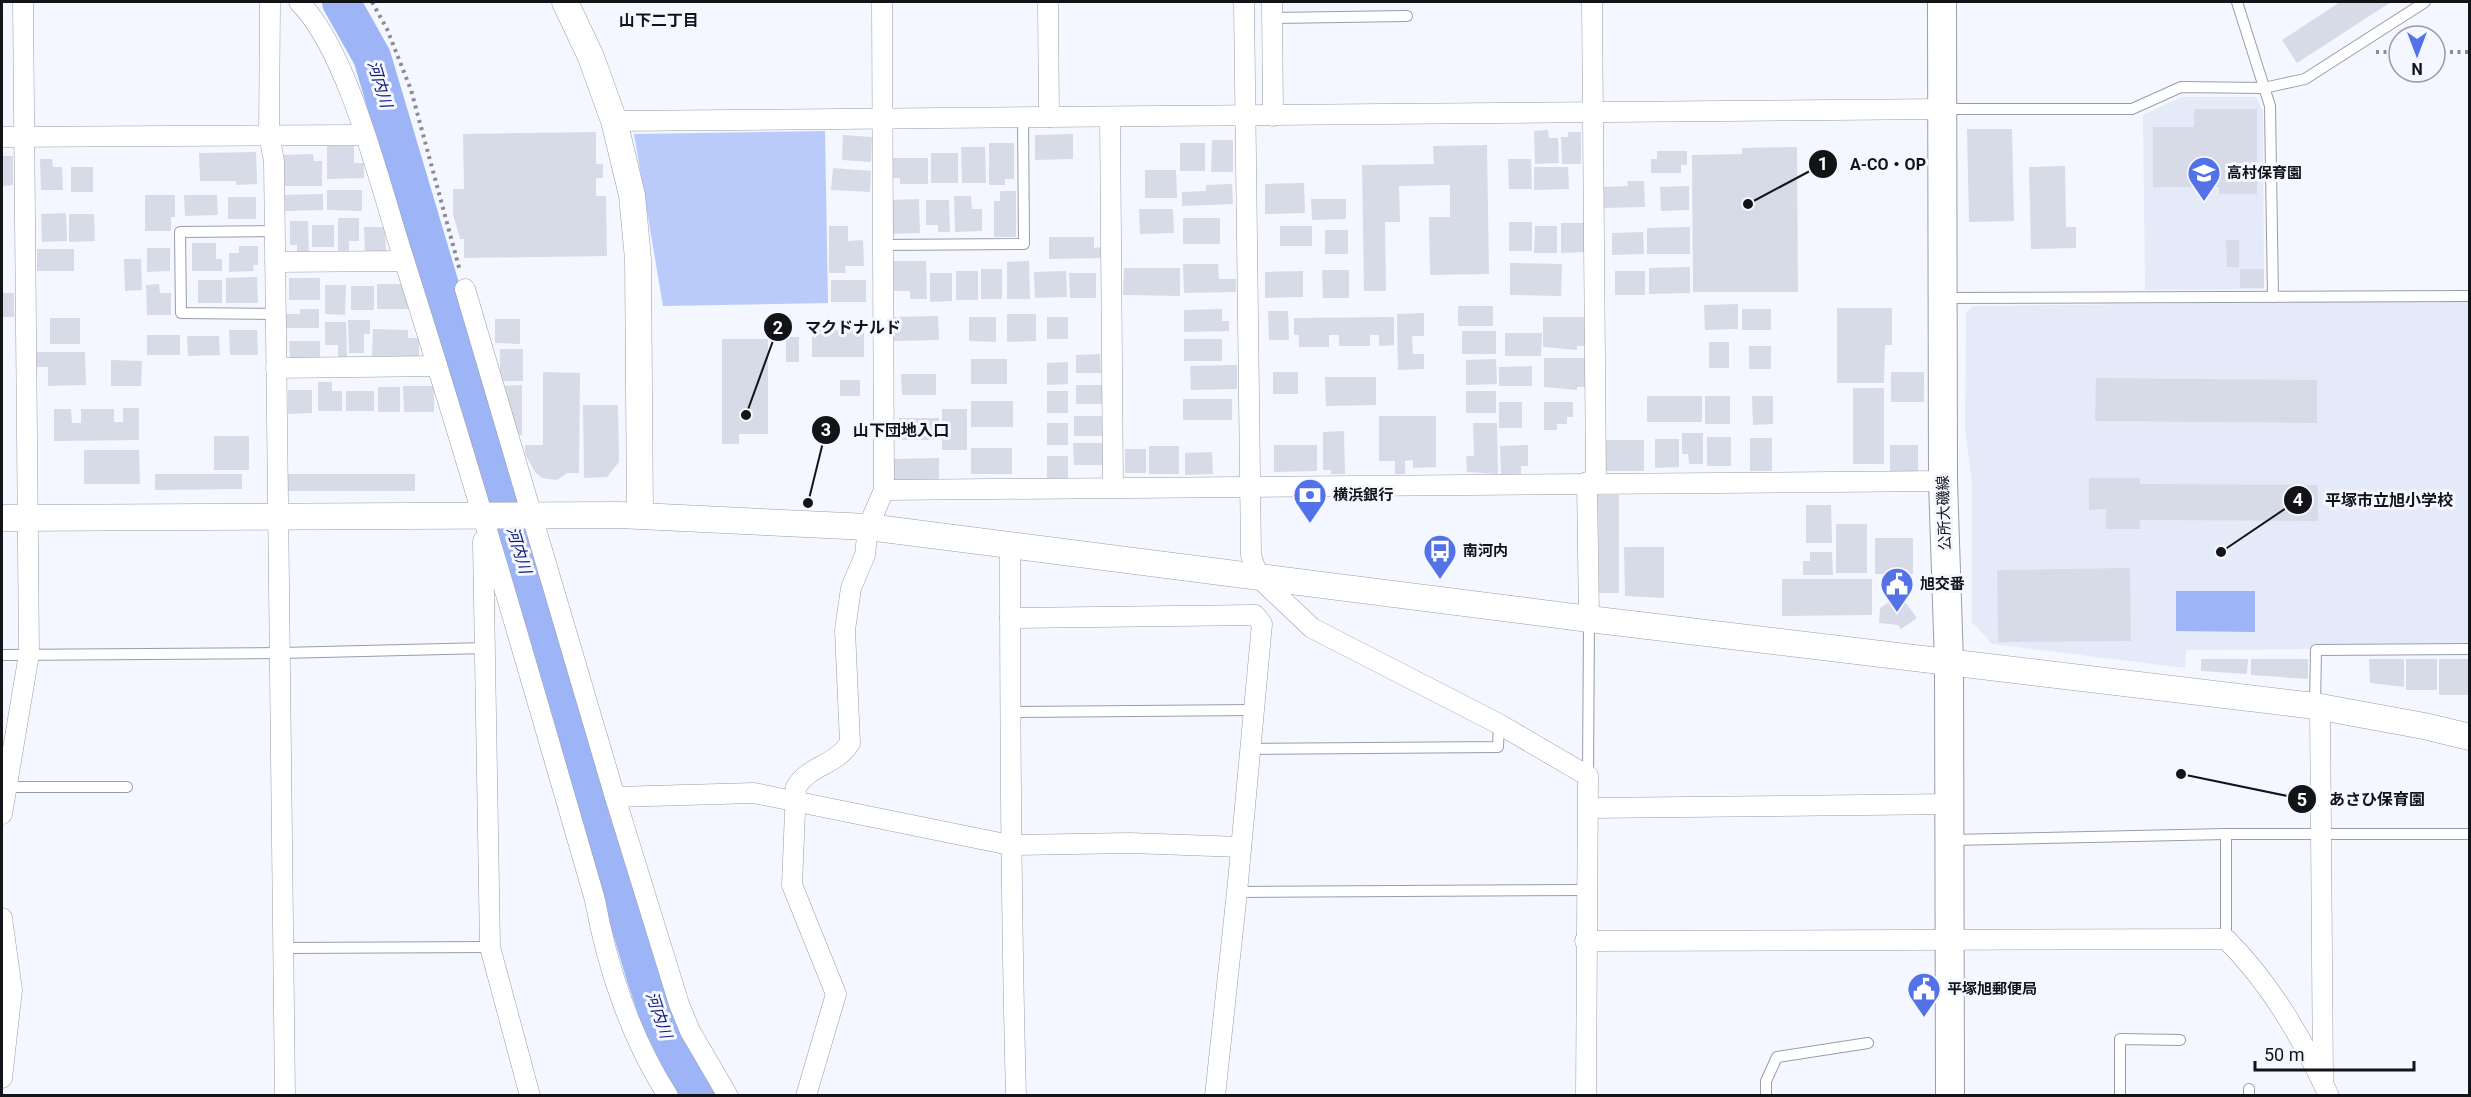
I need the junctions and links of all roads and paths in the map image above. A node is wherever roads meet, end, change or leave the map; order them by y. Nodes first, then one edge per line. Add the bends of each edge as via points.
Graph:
1 (23, 2) edge
2 (270, 2) edge
3 (300, 2) edge
4 (372, 2) edge
5 (565, 2) edge
6 (882, 2) edge
7 (1244, 2) edge
8 (1592, 2) edge
9 (1942, 2) edge
10 (2237, 2) edge
11 (2425, 2) edge
12 (1048, 6) dead end
13 (1273, 10) edge
14 (1407, 16) dead end
15 (2447, 52) edge
16 (2469, 52) edge
17 (2264, 88) junction
18 (1941, 109) junction
19 (1592, 114) junction
20 (1245, 116) junction
21 (1273, 116) junction
22 (1023, 117) junction
23 (1049, 117) junction
24 (1110, 117) junction
25 (881, 119) junction
26 (615, 121) junction
27 (269, 135) junction
28 (364, 135) junction
29 (2, 137) edge
30 (24, 137) junction
31 (275, 231) junction
32 (882, 245) junction
33 (404, 261) junction
34 (275, 262) junction
35 (465, 289) joint
36 (2469, 296) edge
37 (2273, 297) junction
38 (1944, 298) junction
39 (275, 314) junction
40 (437, 366) junction
41 (276, 368) junction
42 (1942, 481) junction
43 (1591, 482) junction
44 (1113, 487) junction
45 (1251, 487) junction
46 (884, 490) junction
47 (485, 514) junction
48 (531, 514) junction
49 (640, 515) junction
50 (29, 517) junction
51 (278, 517) junction
52 (2, 518) edge
53 (868, 526) junction
54 (1010, 543) junction
55 (1258, 577) junction
56 (1010, 618) junction
57 (1589, 619) junction
58 (486, 648) junction
59 (2469, 649) edge
60 (281, 653) junction
61 (29, 654) junction
62 (2, 655) edge
63 (1949, 663) junction
64 (2317, 707) junction
65 (1254, 710) junction
66 (1012, 712) junction
67 (1499, 724) junction
68 (2469, 737) edge
69 (1250, 749) junction
70 (1588, 776) junction
71 (5, 787) junction
72 (127, 788) dead end
73 (615, 797) junction
74 (795, 800) junction
75 (1950, 804) junction
76 (1590, 808) junction
77 (2, 814) edge
78 (2320, 833) junction
79 (2226, 834) junction
80 (2469, 834) edge
81 (1951, 840) junction
82 (1010, 845) junction
83 (1241, 847) junction
84 (1589, 890) junction
85 (1237, 892) junction
86 (2, 918) edge
87 (2226, 939) junction
88 (1585, 941) junction
89 (1950, 941) junction
90 (490, 947) junction
91 (283, 948) junction
92 (2180, 1040) dead end
93 (1868, 1043) dead end
94 (4, 1046) edge
95 (2, 1078) edge
96 (2326, 1090) edge
97 (285, 1095) edge
98 (530, 1095) edge
99 (668, 1095) edge
100 (728, 1095) edge
101 (806, 1095) edge
102 (1016, 1095) edge
103 (1215, 1095) edge
104 (1586, 1095) edge
105 (1766, 1095) edge
106 (1950, 1095) edge
107 (2120, 1095) edge

1 - 30 street
2 - 27 street
3 - 28 street via 332,49
4 - 35 path via 411,90
5 - 26 street
6 - 25 street
7 - 20 street
8 - 19 street
9 - 18 main road, 公所大磯線
10 - 17 lane
11 - 17 lane via 2305,79
12 - 23 street
13 - 14 lane
13 - 21 street
15 - 16 path
17 - 18 lane via 2181,87 2132,109
17 - 37 lane via 2270,106
18 - 19 street
18 - 38 main road, 公所大磯線
19 - 21 street
19 - 43 street
20 - 21 street
20 - 24 street
20 - 45 street
22 - 23 street
22 - 25 street
22 - 32 lane via 1024,244
23 - 24 street
24 - 44 street
25 - 26 street
25 - 32 street
26 - 49 street via 632,195 638,259
27 - 28 street
27 - 30 street
27 - 31 street via 274,161
28 - 33 street
29 - 30 street
30 - 50 street
31 - 34 street
31 - 39 lane via 180,232 181,313
32 - 46 street
33 - 34 street
33 - 40 street
34 - 39 street
35 - 48 street
36 - 37 lane
37 - 38 lane
38 - 42 main road, 公所大磯線
39 - 41 street
40 - 41 street
40 - 47 street
41 - 51 street
42 - 43 street
42 - 63 main road, 公所大磯線
43 - 45 street
43 - 57 street
44 - 45 street
44 - 46 street
45 - 55 street via 1251,555
46 - 53 street
47 - 48 street
47 - 51 street
47 - 58 street
47 - 99 street via 624,1001 647,1058
48 - 49 street
48 - 73 street
49 - 53 street
50 - 51 street
50 - 52 street
50 - 61 street
51 - 60 street
53 - 54 street
53 - 74 street via 865,555 851,588 845,630 850,743 841,756 804,774
54 - 55 street
54 - 56 street
55 - 57 street
55 - 67 street via 1312,628
56 - 65 street via 1255,615 1262,624
56 - 66 street
57 - 63 street
57 - 70 lane
58 - 60 lane
58 - 90 street
59 - 64 lane via 2316,651
60 - 61 lane
60 - 91 street
61 - 62 lane
61 - 71 street
63 - 64 street
63 - 75 main road, 公所大磯線
64 - 68 street
64 - 78 street
65 - 66 lane
65 - 69 street
66 - 82 street
67 - 69 lane via 1498,747
67 - 70 street
69 - 83 street
70 - 76 street
71 - 72 lane
71 - 77 street
73 - 74 street via 754,794
73 - 100 street via 679,1004 690,1031
74 - 82 street
74 - 101 street via 792,885 836,994
75 - 76 street
75 - 81 main road, 公所大磯線
76 - 84 street
78 - 79 lane
78 - 80 lane
78 - 96 street
79 - 81 lane
79 - 87 lane
81 - 89 main road, 公所大磯線
82 - 83 street via 1130,843
82 - 102 street
83 - 85 street
84 - 85 lane
84 - 88 street
85 - 103 street
86 - 94 street via 12,990
87 - 89 street
87 - 96 street via 2252,964 2277,998
88 - 89 street
88 - 104 street
89 - 106 main road, 公所大磯線
90 - 91 lane
90 - 98 street
91 - 97 street
92 - 107 lane via 2120,1039
93 - 105 lane via 1777,1057 1766,1082
94 - 95 street

